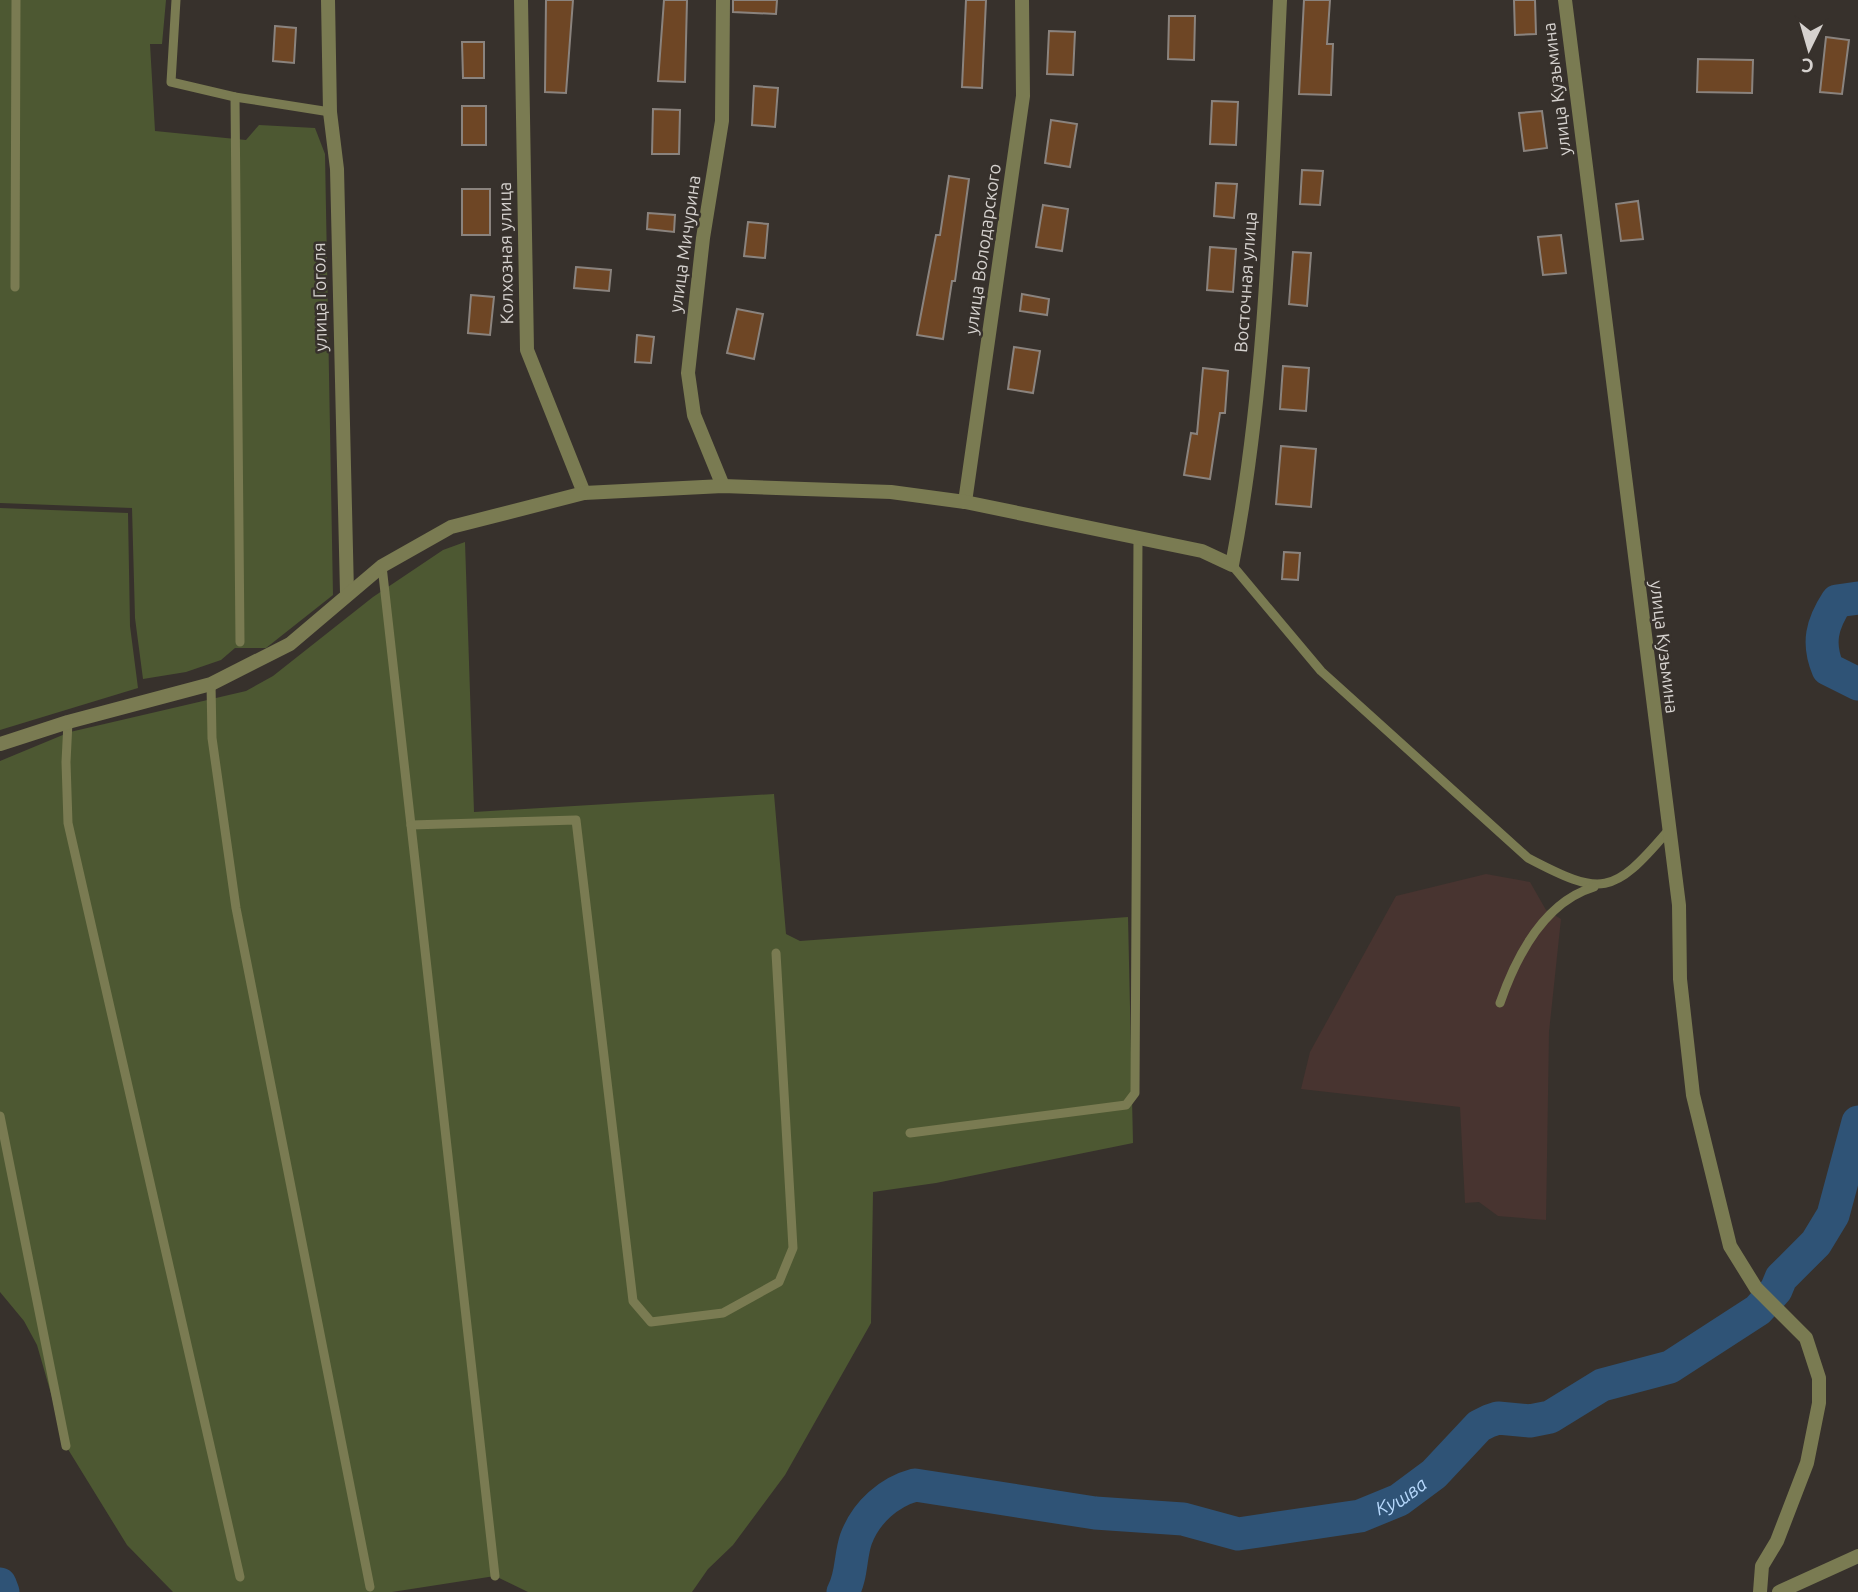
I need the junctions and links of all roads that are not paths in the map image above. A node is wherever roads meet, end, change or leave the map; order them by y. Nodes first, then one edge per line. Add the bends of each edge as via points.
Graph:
1 (16, 0) edge
2 (176, 0) edge
3 (328, 0) edge
4 (522, 0) edge
5 (723, 0) edge
6 (1023, 0) edge
7 (1280, 0) edge
8 (1565, 0) edge
9 (235, 97) junction
10 (330, 112) junction
11 (15, 287) dead end
12 (723, 486) junction
13 (584, 494) junction
14 (965, 502) junction
15 (1138, 538) junction
16 (1232, 565) junction
17 (382, 566) junction
18 (347, 593) junction
19 (240, 642) dead end
20 (211, 684) junction
21 (68, 722) junction
22 (0, 744) edge
23 (411, 825) junction
24 (1667, 832) junction
25 (1595, 886) junction
26 (776, 953) dead end
27 (1500, 1003) dead end
28 (0, 1115) edge
29 (910, 1133) dead end
30 (66, 1446) dead end
31 (1858, 1556) edge
32 (495, 1576) dead end
33 (240, 1577) dead end
34 (370, 1587) dead end
35 (1760, 1592) edge
36 (1779, 1592) edge

1 - 11 lane
2 - 9 lane via 171,82
3 - 10 street, улица Гоголя
4 - 13 street, Колхозная улица via 527,350
5 - 12 street, улица Мичурина via 722,121 688,373 694,415
6 - 14 street, улица Володарского via 1023,96
7 - 16 street, Восточная улица via 1257,402
8 - 24 street, улица Кузьмина
9 - 10 lane
9 - 19 lane
10 - 18 street, улица Гоголя via 337,169
12 - 13 street
12 - 14 street via 891,492
13 - 17 street via 451,527
14 - 15 street
15 - 16 street via 1202,551
15 - 29 lane via 1135,1093 1126,1105
16 - 25 lane via 1321,671 1409,753 1528,858
17 - 18 street
17 - 23 lane
18 - 20 street via 290,644
20 - 21 street
20 - 34 lane via 212,738 236,908
21 - 22 street
21 - 33 lane via 68,823
23 - 26 lane via 576,820 634,1301 652,1322 723,1313 779,1282 793,1248
23 - 32 lane
24 - 25 lane via 1629,874
24 - 35 street, улица Кузьмина via 1679,905 1680,979 1693,1095 1730,1246 1756,1289 1806,1338 1819,1378 1807,1464 1777,1541 1762,1566
25 - 27 lane via 1573,893 1550,915 1514,963
28 - 30 lane
31 - 36 street

